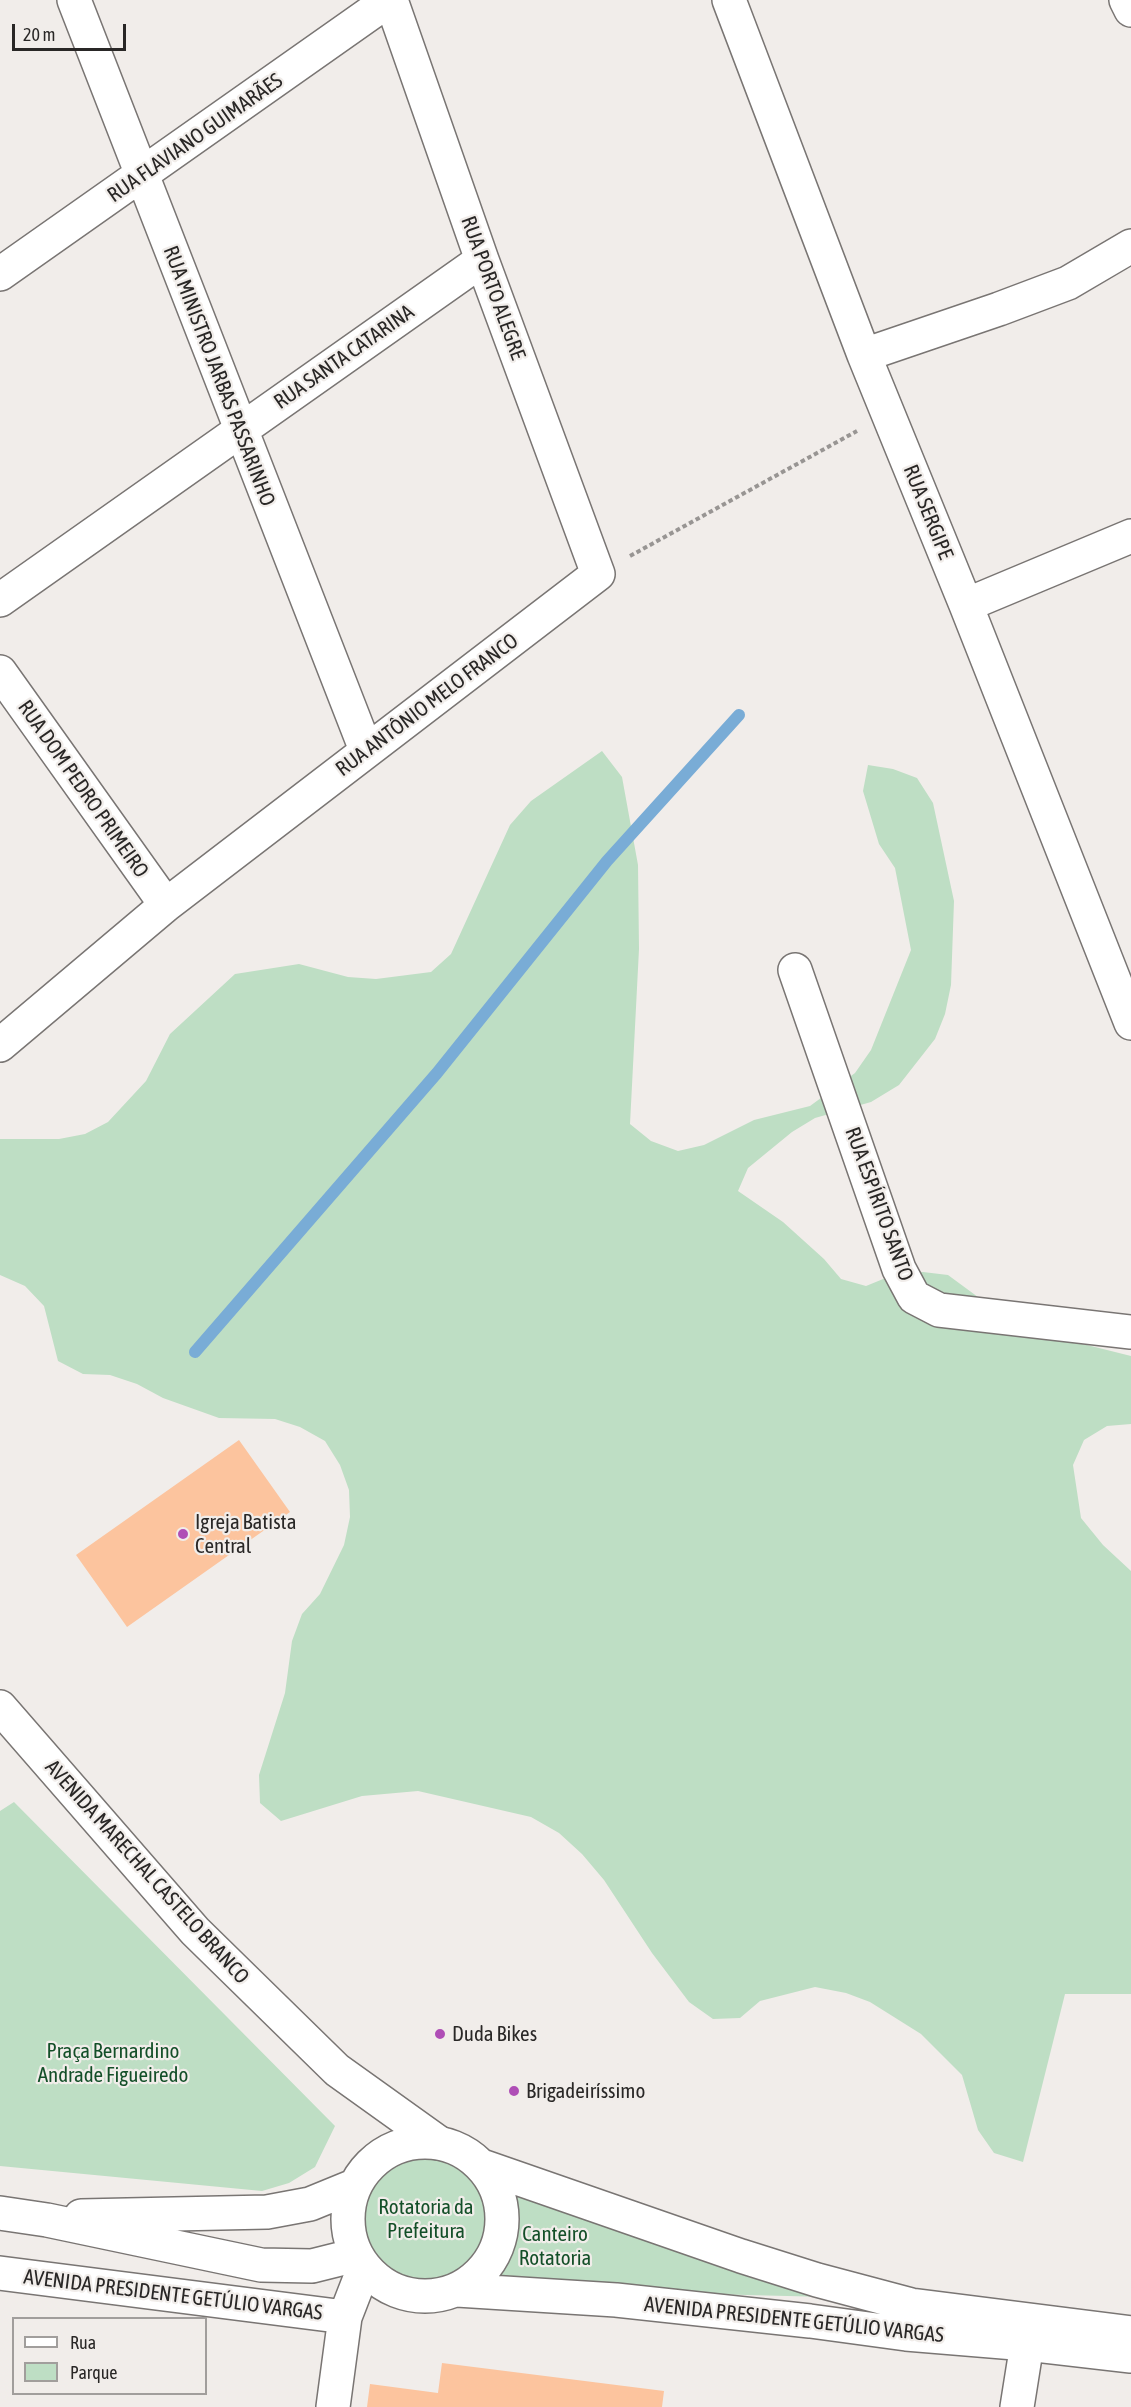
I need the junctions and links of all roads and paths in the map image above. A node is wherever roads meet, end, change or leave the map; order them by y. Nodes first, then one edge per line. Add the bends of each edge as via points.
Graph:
1 (74, 0) edge
2 (390, 0) edge
3 (729, 0) edge
4 (1126, 0) edge
5 (1131, 10) edge
6 (141, 176) junction
7 (1131, 246) edge
8 (482, 260) junction
9 (0, 274) edge
10 (864, 355) junction
11 (888, 414) junction
12 (240, 431) junction
13 (1131, 536) edge
14 (598, 574) junction
15 (0, 600) edge
16 (966, 605) junction
17 (0, 672) edge
18 (366, 750) junction
19 (166, 905) junction
20 (795, 969) dead end
21 (1131, 1023) edge
22 (0, 1045) edge
23 (1131, 1332) edge
24 (0, 1707) edge
25 (439, 2143) junction
26 (482, 2166) junction
27 (354, 2186) junction
28 (0, 2213) edge
29 (47, 2220) junction
30 (360, 2261) junction
31 (0, 2273) edge
32 (457, 2290) junction
33 (345, 2317) junction
34 (1131, 2333) edge
35 (1027, 2344) junction
36 (1131, 2356) edge
37 (333, 2407) edge
38 (1017, 2407) edge

1 - 6 street, RUA MINISTRO JARBAS PASSARINHO
2 - 6 street, RUA FLAVIANO GUIMARÃES
2 - 8 street, RUA PORTO ALEGRE
3 - 10 street, RUA SERGIPE
4 - 5 street
6 - 9 street, RUA FLAVIANO GUIMARÃES
6 - 12 street, RUA MINISTRO JARBAS PASSARINHO
7 - 10 street via 1068,283
8 - 12 street, RUA SANTA CATARINA
8 - 14 street, RUA PORTO ALEGRE
10 - 11 street, RUA SERGIPE
11 - 14 path
11 - 16 street, RUA SERGIPE
12 - 15 street, RUA SANTA CATARINA
12 - 18 street, RUA MINISTRO JARBAS PASSARINHO
13 - 16 street
14 - 18 street, RUA ANTÔNIO MELO FRANCO
16 - 21 street, RUA SERGIPE
17 - 19 street, RUA DOM PEDRO PRIMEIRO
18 - 19 street, RUA ANTÔNIO MELO FRANCO
19 - 22 street, RUA ANTÔNIO MELO FRANCO
20 - 23 street, RUA ESPÍRITO SANTO via 899,1269 914,1297 939,1310
24 - 25 street, AVENIDA MARECHAL CASTELO BRANCO via 195,1931 337,2070
25 - 26 street via 463,2151
25 - 27 street via 413,2142 389,2150 368,2165
26 - 32 street via 498,2191 503,2220 498,2249 482,2273
26 - 34 street, AVENIDA PRESIDENTE GETÚLIO VARGAS via 741,2256 911,2305
27 - 29 street, AVENIDA PRESIDENTE GETÚLIO VARGAS via 310,2204 267,2212 96,2214
27 - 30 street via 348,2209 348,2233
28 - 29 street, AVENIDA PRESIDENTE GETÚLIO VARGAS
29 - 30 street, AVENIDA PRESIDENTE GETÚLIO VARGAS via 261,2265 312,2266
30 - 32 street via 393,2290 429,2297
30 - 33 street
31 - 33 street, AVENIDA PRESIDENTE GETÚLIO VARGAS
32 - 35 street, AVENIDA PRESIDENTE GETÚLIO VARGAS via 616,2300
33 - 37 street
35 - 36 street, AVENIDA PRESIDENTE GETÚLIO VARGAS
35 - 38 street

